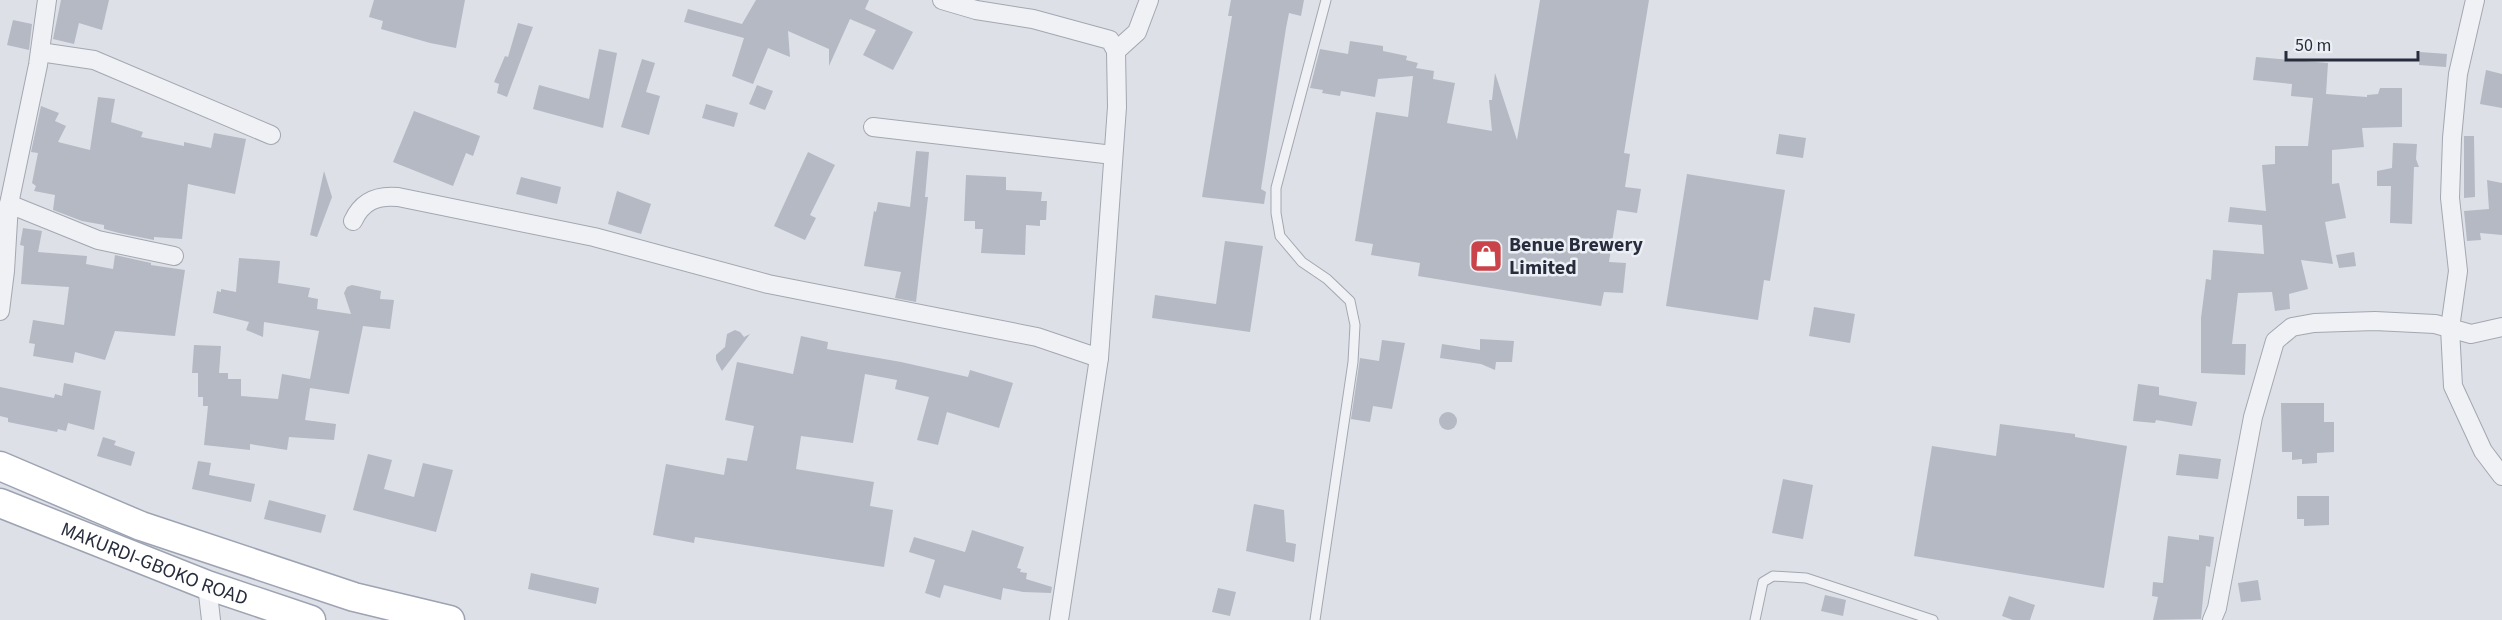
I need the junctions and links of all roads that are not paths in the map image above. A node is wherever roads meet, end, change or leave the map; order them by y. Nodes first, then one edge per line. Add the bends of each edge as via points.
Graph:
1 (47, 0) edge
2 (942, 0) edge
3 (1149, 0) edge
4 (1326, 0) edge
5 (2475, 0) edge
6 (1116, 51) junction
7 (40, 52) junction
8 (873, 127) dead end
9 (271, 135) dead end
10 (1113, 155) junction
11 (9, 204) junction
12 (353, 221) dead end
13 (174, 256) dead end
14 (0, 310) edge
15 (2502, 327) edge
16 (2451, 328) junction
17 (1099, 358) junction
18 (0, 466) edge
19 (2502, 476) edge
20 (0, 503) edge
21 (207, 585) junction
22 (211, 620) edge
23 (311, 620) edge
24 (450, 620) edge
25 (1059, 620) edge
26 (1315, 620) edge
27 (1755, 620) edge
28 (1933, 620) edge
29 (2212, 620) edge

1 - 7 street
2 - 6 street via 1110,40
3 - 6 street via 1137,32
4 - 26 lane via 1276,188 1280,236 1302,262 1350,301 1355,325
5 - 16 street via 2458,74 2452,138 2450,198 2458,271
6 - 10 street
7 - 9 street via 94,60
7 - 11 street
8 - 10 street
10 - 17 street
11 - 13 street via 98,240
11 - 14 street
12 - 17 street via 361,208 375,198 398,197 594,237 768,284 1037,337
15 - 16 street via 2471,334
16 - 19 street via 2453,386 2483,452
16 - 29 street via 2375,321 2314,323 2292,327 2279,335 2253,417
17 - 25 street
18 - 24 main road via 141,526 354,597
20 - 21 main road, MAKURDI-GBOKO ROAD
21 - 22 street
21 - 23 main road, MAKURDI-GBOKO ROAD
27 - 28 lane via 1763,582 1773,576 1806,578

